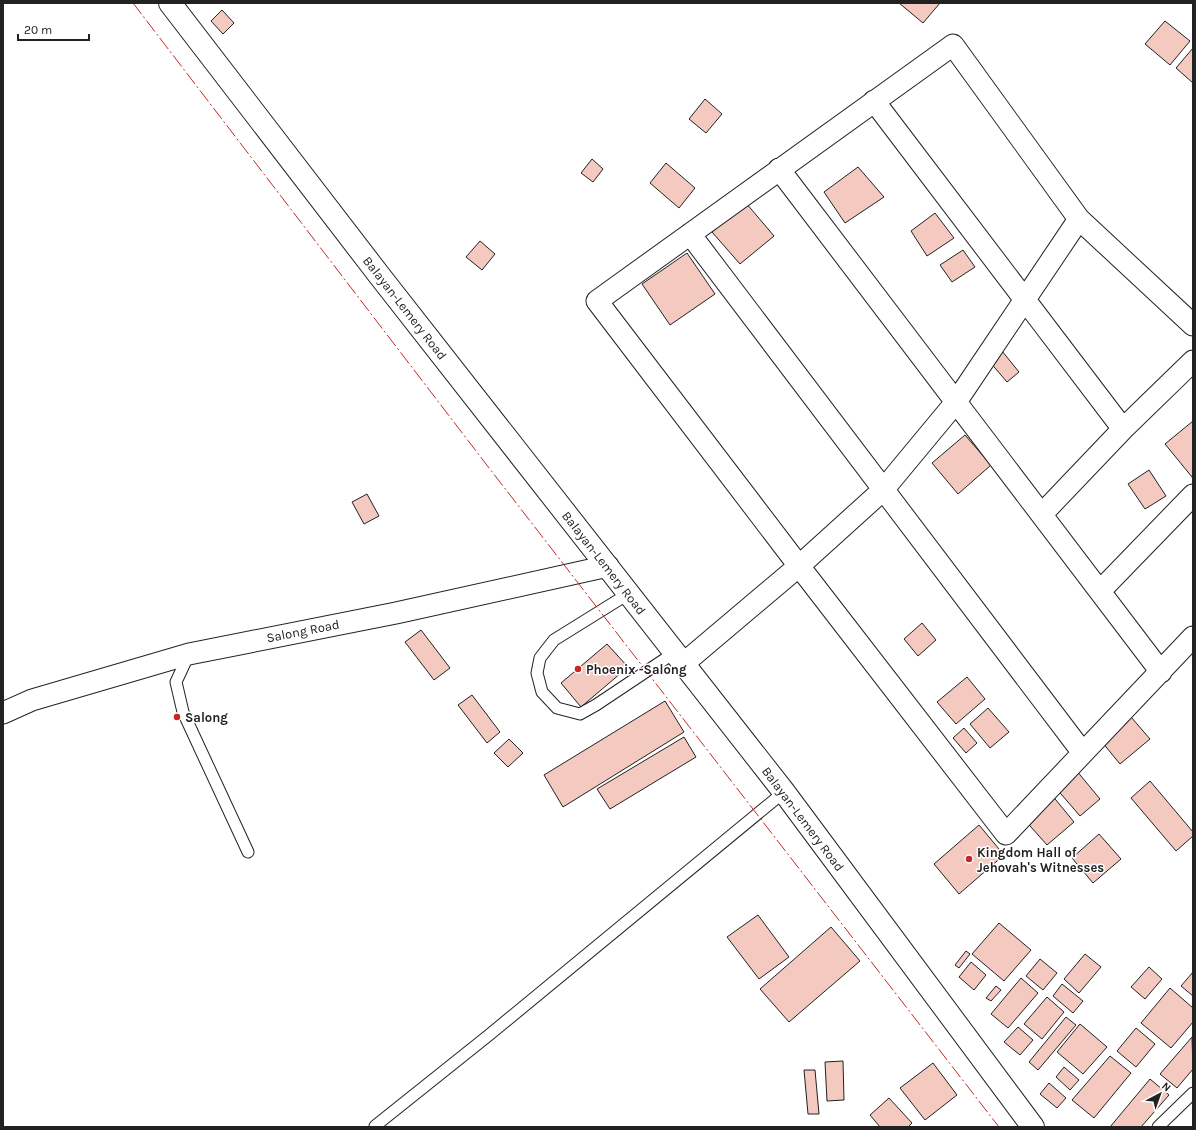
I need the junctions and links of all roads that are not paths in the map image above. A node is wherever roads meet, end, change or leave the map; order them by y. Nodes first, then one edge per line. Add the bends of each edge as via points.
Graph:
1 (170, 3) edge
2 (874, 101) junction
3 (779, 169) junction
4 (1079, 218) junction
5 (690, 234) junction
6 (1025, 300) junction
7 (1193, 325) edge
8 (1193, 361) edge
9 (956, 402) junction
10 (1123, 429) junction
11 (883, 490) junction
12 (1193, 495) edge
13 (1042, 514) junction
14 (608, 566) junction
15 (798, 566) junction
16 (1100, 591) junction
17 (628, 594) junction
18 (1193, 637) edge
19 (189, 654) junction
20 (678, 659) junction
21 (1161, 672) junction
22 (3, 713) edge
23 (1083, 753) junction
24 (784, 792) junction
25 (248, 852) dead end
26 (1193, 1093) edge
27 (374, 1126) edge
28 (1033, 1127) edge
29 (1158, 1127) edge

1 - 14 main road, Balayan-Lemery Road via 379,275
2 - 3 street
2 - 4 street via 953,45
2 - 6 street
3 - 5 street
3 - 9 street
4 - 6 street
4 - 7 street
5 - 11 street
5 - 15 street via 597,301
6 - 9 street
6 - 10 street
8 - 10 street
9 - 11 street
9 - 13 street
10 - 13 street
11 - 15 street
11 - 23 street
12 - 16 street
13 - 16 street
14 - 17 main road, Balayan-Lemery Road
14 - 19 street, Salong Road via 396,613
15 - 20 street
15 - 23 street via 1006,834
16 - 21 street
17 - 20 main road, Balayan-Lemery Road
17 - 20 lane via 554,640 540,658 538,674 542,692 557,708 580,714
18 - 21 street
19 - 22 street, Salong Road via 32,700
19 - 25 lane via 176,682 183,712
20 - 24 main road, Balayan-Lemery Road
21 - 23 street
24 - 27 lane via 489,1035
24 - 28 main road, Balayan-Lemery Road
26 - 29 lane

